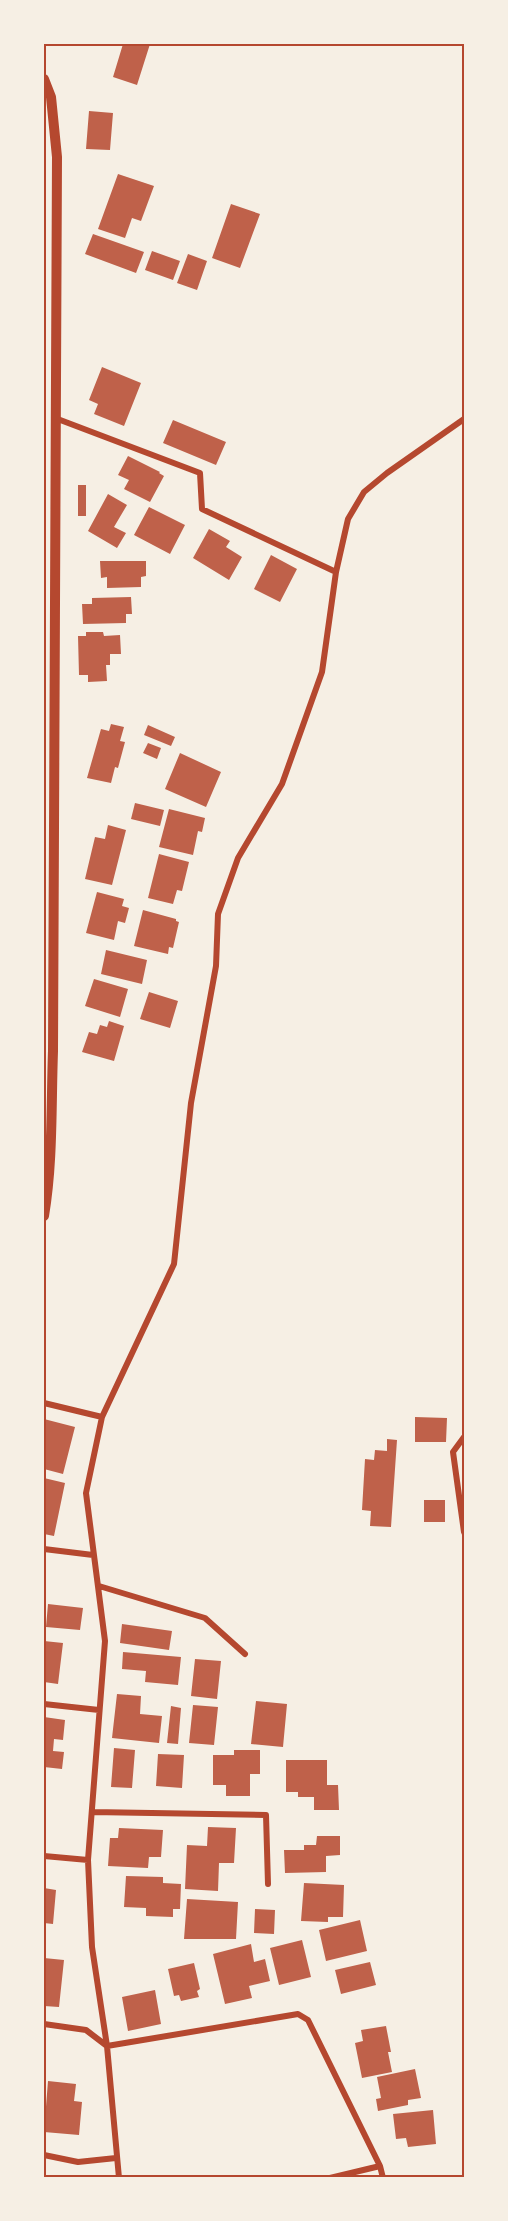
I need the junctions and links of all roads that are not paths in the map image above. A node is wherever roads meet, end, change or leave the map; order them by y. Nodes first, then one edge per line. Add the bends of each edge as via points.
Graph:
1 (44, 79) edge
2 (54, 418) junction
3 (465, 419) edge
4 (336, 572) junction
5 (44, 1216) edge
6 (44, 1403) edge
7 (102, 1417) junction
8 (465, 1437) edge
9 (465, 1532) edge
10 (44, 1549) edge
11 (93, 1555) junction
12 (99, 1586) junction
13 (245, 1654) dead end
14 (44, 1704) edge
15 (99, 1710) junction
16 (92, 1812) junction
17 (44, 1856) edge
18 (88, 1860) junction
19 (268, 1884) dead end
20 (44, 2024) edge
21 (107, 2046) junction
22 (44, 2155) edge
23 (116, 2158) junction
24 (380, 2166) junction
25 (119, 2178) edge
26 (330, 2178) edge
27 (383, 2178) edge

1 - 2 street via 51,97 57,157
2 - 4 street via 200,473 202,509
2 - 5 street via 52,1051
3 - 4 street via 364,492 348,519
4 - 7 street via 322,672 282,784 238,858 218,914 216,966 191,1103 174,1264
6 - 7 street
7 - 11 street via 86,1493
8 - 9 street via 453,1452
10 - 11 street
11 - 12 street
12 - 13 street via 205,1618
12 - 15 street via 105,1641
14 - 15 street
15 - 16 street
16 - 18 street
16 - 19 street via 266,1815
17 - 18 street
18 - 21 street via 92,1947
20 - 21 street via 86,2030
21 - 23 street
21 - 24 street via 298,2014 308,2020
22 - 23 street via 78,2162
23 - 25 street
24 - 26 street
24 - 27 street

